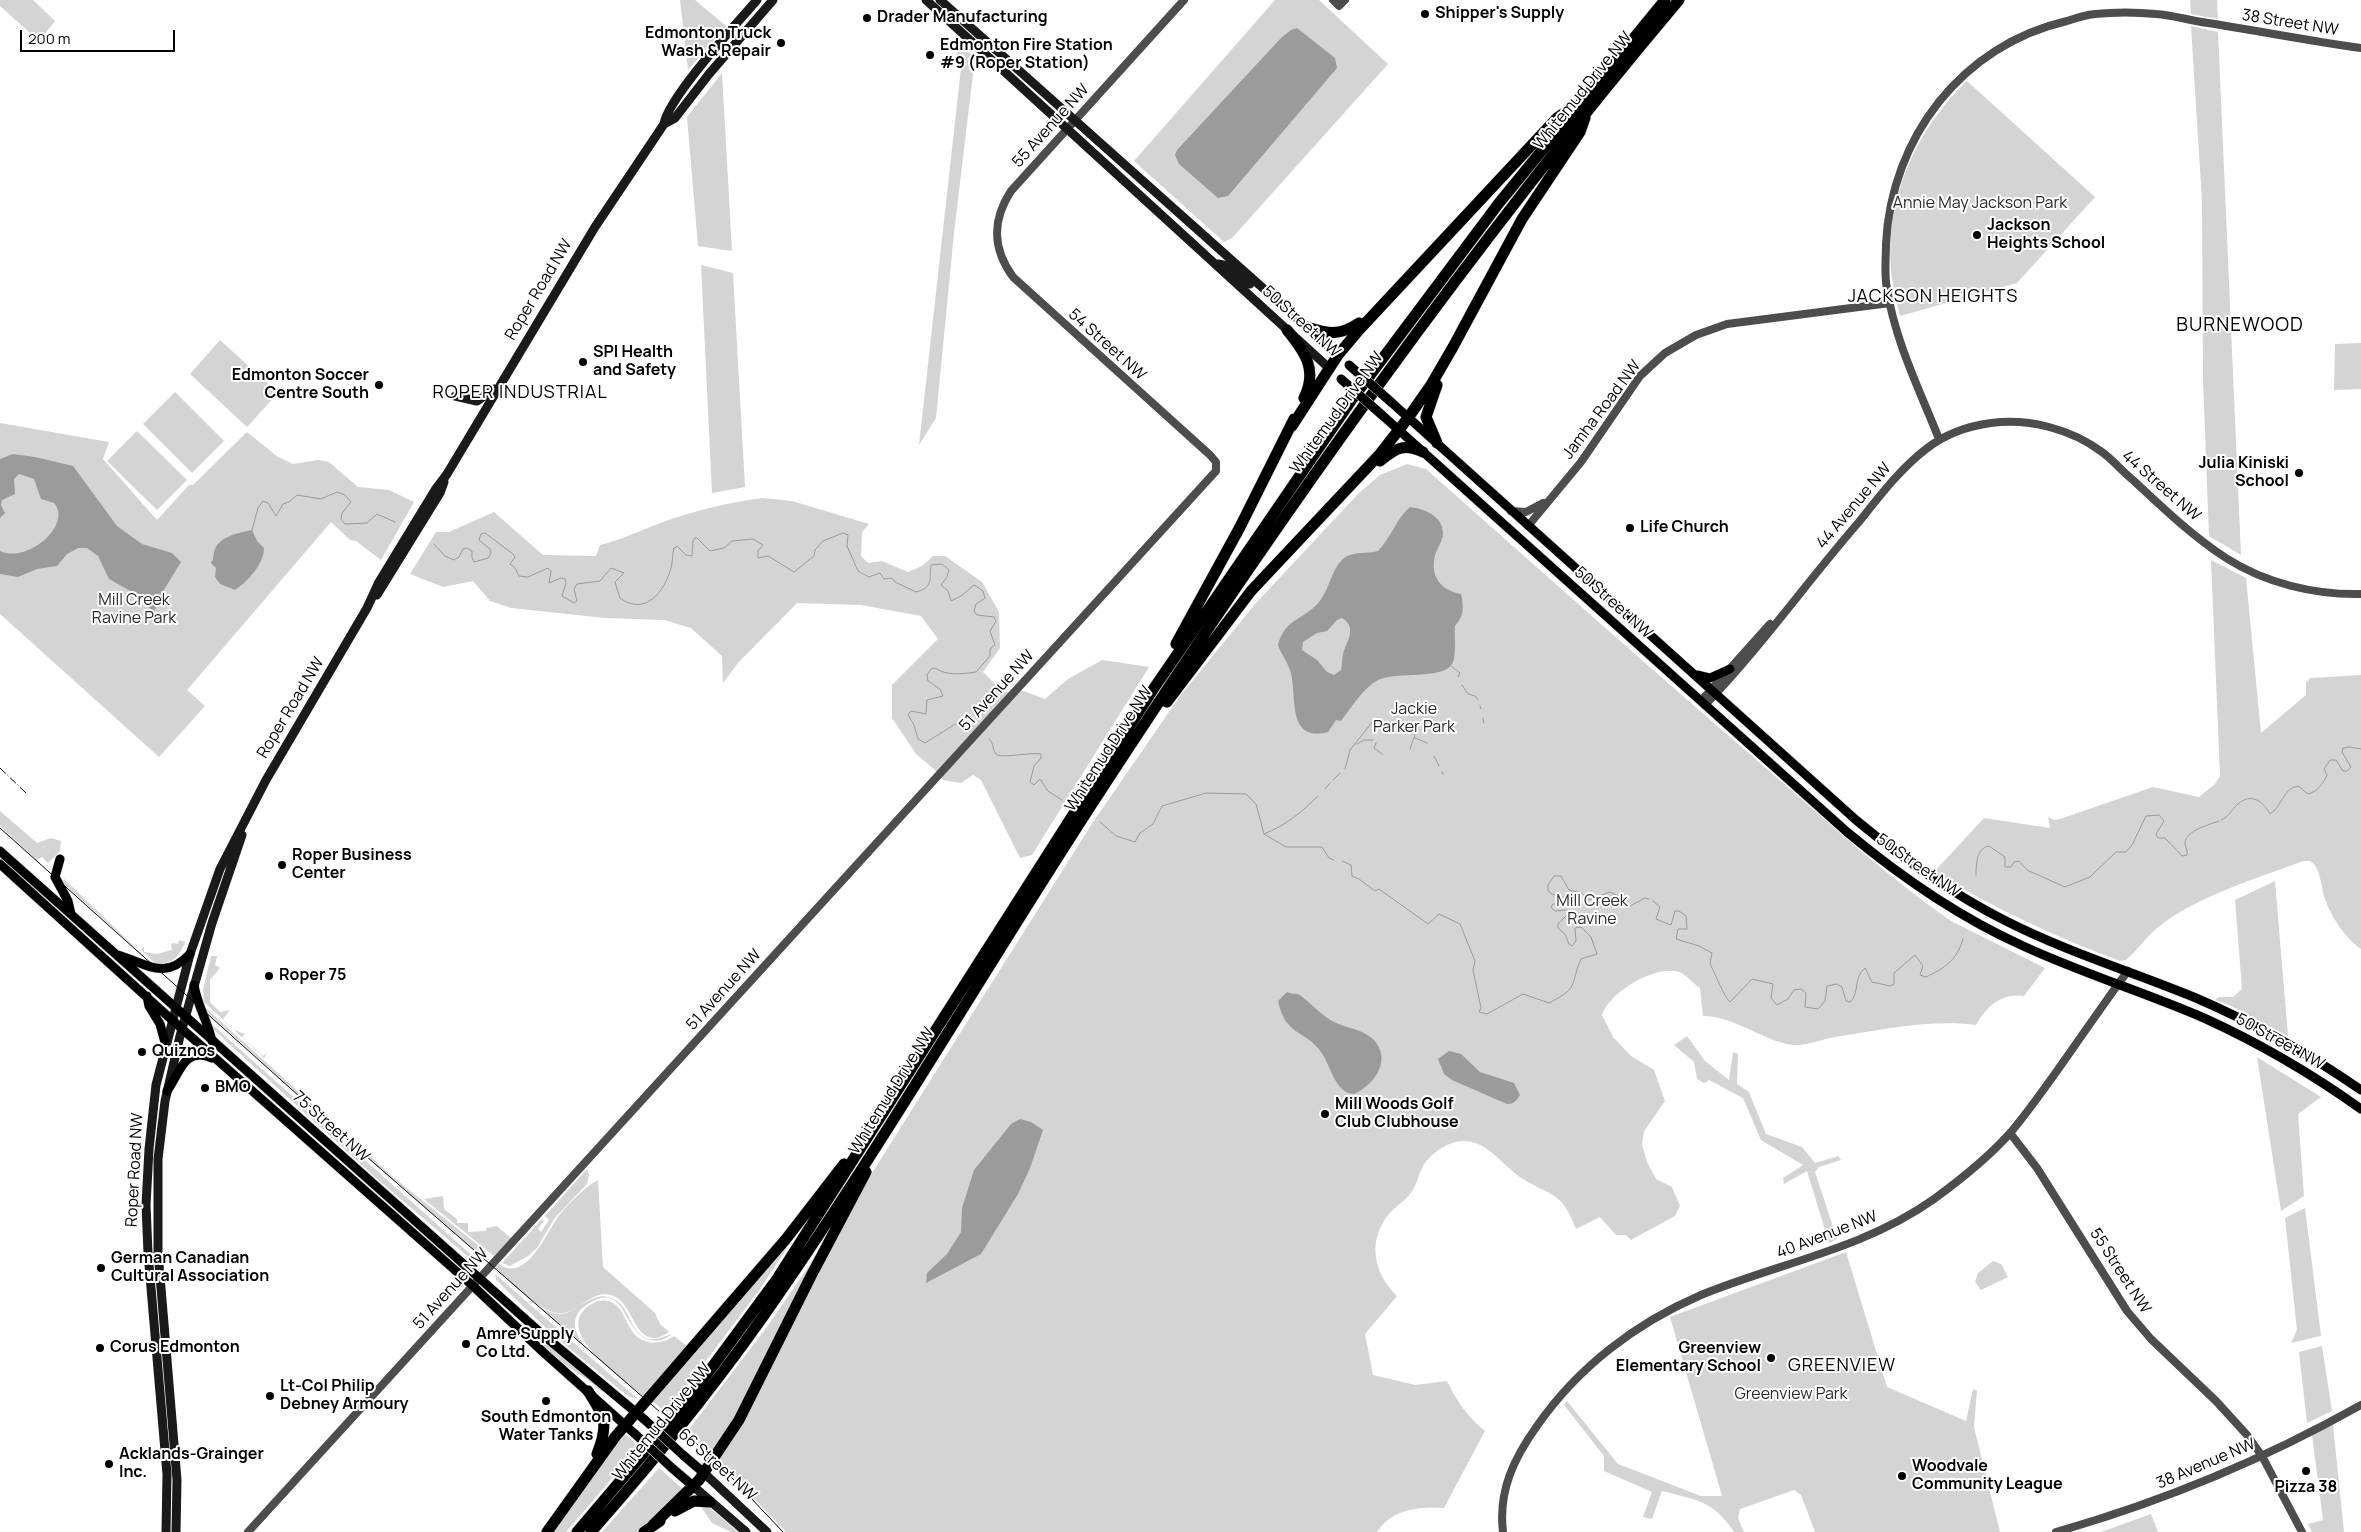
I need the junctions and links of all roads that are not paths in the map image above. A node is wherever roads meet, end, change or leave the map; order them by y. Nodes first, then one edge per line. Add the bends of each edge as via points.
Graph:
1 (757, 0) edge
2 (773, 0) edge
3 (926, 0) edge
4 (940, 0) edge
5 (1184, 0) edge
6 (1333, 0) edge
7 (1665, 0) edge
8 (1679, 0) edge
9 (1342, 3) edge
10 (2361, 48) edge
11 (1583, 107) junction
12 (1075, 121) junction
13 (664, 124) junction
14 (1068, 128) junction
15 (1149, 201) junction
16 (995, 235) joint
17 (1225, 254) junction
18 (1217, 264) junction
19 (1890, 303) junction
20 (1286, 308) junction
21 (1375, 312) junction
22 (1307, 327) junction
23 (1287, 330) junction
24 (1453, 347) junction
25 (1338, 355) junction
26 (1329, 368) junction
27 (500, 384) junction
28 (455, 396) dead end
29 (1408, 418) junction
30 (1292, 426) junction
31 (1398, 430) junction
32 (1939, 440) junction
33 (1436, 443) junction
34 (1423, 452) junction
35 (1217, 464) joint
36 (1355, 480) junction
37 (1547, 501) junction
38 (1511, 511) junction
39 (1499, 520) junction
40 (1528, 526) junction
41 (2361, 594) edge
42 (1796, 597) junction
43 (1730, 669) junction
44 (1690, 671) junction
45 (1152, 691) junction
46 (1714, 692) junction
47 (1703, 703) junction
48 (1100, 791) junction
49 (244, 824) junction
50 (0, 852) edge
51 (60, 859) dead end
52 (0, 864) edge
53 (71, 914) junction
54 (115, 954) junction
55 (190, 954) junction
56 (2128, 972) junction
57 (194, 985) junction
58 (2118, 985) junction
59 (147, 996) junction
60 (175, 1008) junction
61 (185, 1017) junction
62 (172, 1020) junction
63 (182, 1028) junction
64 (212, 1042) junction
65 (166, 1046) junction
66 (220, 1061) junction
67 (2361, 1090) edge
68 (167, 1091) junction
69 (2361, 1110) edge
70 (2010, 1133) junction
71 (876, 1135) junction
72 (375, 1187) junction
73 (364, 1190) junction
74 (476, 1282) junction
75 (588, 1391) junction
76 (2361, 1405) edge
77 (636, 1412) junction
78 (646, 1420) joint
79 (625, 1425) junction
80 (635, 1434) joint
81 (2262, 1456) junction
82 (588, 1472) junction
83 (704, 1473) junction
84 (693, 1486) junction
85 (710, 1502) junction
86 (649, 1529) edge
87 (166, 1532) edge
88 (176, 1532) edge
89 (248, 1532) edge
90 (548, 1532) edge
91 (577, 1532) edge
92 (591, 1532) edge
93 (746, 1532) edge
94 (767, 1532) edge
95 (1502, 1532) edge
96 (2056, 1532) edge
97 (2302, 1532) edge

1 - 13 main road, Roper Road NW via 686,86 665,115
2 - 13 main road, Roper Road NW via 675,118
3 - 14 main road, 50 Street NW
4 - 12 main road, 50 Street NW
5 - 12 street, 55 Avenue NW
6 - 9 street
7 - 11 highway, Whitemud Drive NW
8 - 11 highway, Whitemud Drive NW
10 - 19 street, 38 Street NW via 2156,14 2093,14 2049,24 2006,43 1950,89 1922,122 1902,163 1887,223 1886,288
11 - 21 highway via 1557,118
11 - 24 highway via 1580,132 1522,219
11 - 45 highway, Whitemud Drive NW via 1499,203 1353,398
11 - 48 highway, Whitemud Drive NW via 1373,390 1214,617
12 - 14 street, 55 Avenue NW
12 - 17 main road, 50 Street NW
13 - 27 main road, Roper Road NW via 595,227
14 - 15 main road, 50 Street NW
14 - 16 street, 55 Avenue NW via 1011,190 999,213
15 - 17 main road via 1214,253 1219,256
15 - 18 main road, 50 Street NW
16 - 35 street, 54 Street NW via 1013,277
17 - 20 main road, 50 Street NW
18 - 20 main road via 1228,266 1267,298
18 - 23 main road, 50 Street NW
19 - 32 street, 38 Street NW
19 - 37 street, Jamha Road NW via 1727,324 1696,335 1665,353 1640,376 1581,462
20 - 22 main road, 50 Street NW
21 - 22 highway via 1340,333 1331,334
21 - 25 highway
22 - 25 main road, 50 Street NW
23 - 26 main road, 50 Street NW
23 - 30 highway via 1302,349 1310,369 1308,388
24 - 29 highway
24 - 33 highway via 1426,417
25 - 26 highway
25 - 29 main road, 50 Street NW, bridge
26 - 30 highway
26 - 31 main road, 50 Street NW, bridge
27 - 28 main road via 477,401
27 - 49 main road, Roper Road NW via 379,582
29 - 31 highway
29 - 33 main road, 50 Street NW
30 - 45 highway
31 - 34 main road, 50 Street NW
31 - 36 highway
32 - 41 street, 44 Street NW via 1980,425 2015,421 2047,426 2101,451 2226,558 2252,572 2286,585 2321,592
32 - 42 street, 44 Avenue NW via 1906,466
33 - 38 main road, 50 Street NW
34 - 36 highway via 1409,446 1400,448
34 - 39 main road, 50 Street NW
35 - 74 street, 51 Avenue NW via 1214,473
36 - 48 highway via 1251,591
37 - 38 street via 1526,512
37 - 40 street, Jamha Road NW
38 - 40 main road, 50 Street NW
39 - 40 main road via 1519,530
39 - 47 main road, 50 Street NW
40 - 44 main road, 50 Street NW
42 - 43 street, 44 Avenue NW
42 - 46 street, 44 Avenue NW via 1763,640
43 - 44 main road via 1710,678
43 - 46 street, 44 Avenue NW
44 - 46 main road, 50 Street NW
45 - 71 highway, Whitemud Drive NW
46 - 47 street, 44 Avenue NW
46 - 56 main road, 50 Street NW via 1856,820 1929,876 2016,926
47 - 58 main road, 50 Street NW via 1847,832 1926,893 2022,946
48 - 71 highway, Whitemud Drive NW
49 - 55 main road, Roper Road NW via 216,878
49 - 57 main road, Roper Road NW
50 - 53 main road, 75 Street NW
51 - 53 main road via 55,877
52 - 59 main road, 75 Street NW
53 - 54 main road, 75 Street NW
54 - 55 main road via 163,970 174,968
54 - 60 main road, 75 Street NW
55 - 60 main road, Roper Road NW
56 - 58 street, 40 Avenue NW
56 - 67 main road, 50 Street NW via 2246,1021 2307,1054
57 - 61 main road, Roper Road NW
57 - 64 main road
58 - 69 main road, 50 Street NW via 2204,1018 2247,1039 2296,1066
58 - 70 street, 40 Avenue NW
59 - 62 main road, 75 Street NW
59 - 65 main road
60 - 61 main road, 75 Street NW
60 - 62 main road, Roper Road NW
61 - 63 main road, Roper Road NW
61 - 64 main road, 75 Street NW
62 - 63 main road, 75 Street NW
62 - 65 main road, Roper Road NW
63 - 66 main road, 75 Street NW
63 - 68 main road, Roper Road NW
64 - 72 main road, 75 Street NW
65 - 87 main road, Roper Road NW via 152,1114 146,1205 168,1474
66 - 68 main road via 203,1054 192,1056 183,1064
66 - 73 main road, 75 Street NW
68 - 88 main road, Roper Road NW via 158,1159 156,1211 177,1466
70 - 81 street, 55 Street NW via 2037,1168 2127,1311 2178,1367 2216,1401
70 - 95 street, 40 Avenue NW via 1977,1165 1933,1199 1879,1232 1702,1295 1659,1315 1619,1341 1593,1362 1546,1413 1521,1450 1506,1480 1501,1510
71 - 77 highway via 831,1180 786,1239
71 - 83 highway via 860,1185 748,1404
71 - 91 highway, Whitemud Drive NW via 752,1314 672,1420
71 - 92 highway, Whitemud Drive NW via 812,1246 735,1356 674,1436
72 - 73 main road
72 - 74 main road, 75 Street NW
73 - 74 main road, 75 Street NW
74 - 75 main road, 75 Street NW via 543,1352
74 - 77 main road, 75 Street NW
74 - 89 street, 51 Avenue NW
75 - 79 main road, 75 Street NW
75 - 82 highway via 602,1412 606,1426
76 - 81 street, 38 Avenue NW
77 - 78 main road, 75 Street NW
77 - 79 highway
78 - 83 main road, 66 Street NW, bridge
79 - 80 main road, 75 Street NW
79 - 82 highway
80 - 84 main road, 66 Street NW, bridge
81 - 96 street, 38 Avenue NW via 2151,1502
81 - 97 street, 55 Street NW
82 - 90 highway
83 - 84 highway
83 - 94 main road, 66 Street NW
84 - 85 main road, 66 Street NW
84 - 86 highway
85 - 86 highway via 694,1500
85 - 93 main road, 66 Street NW

